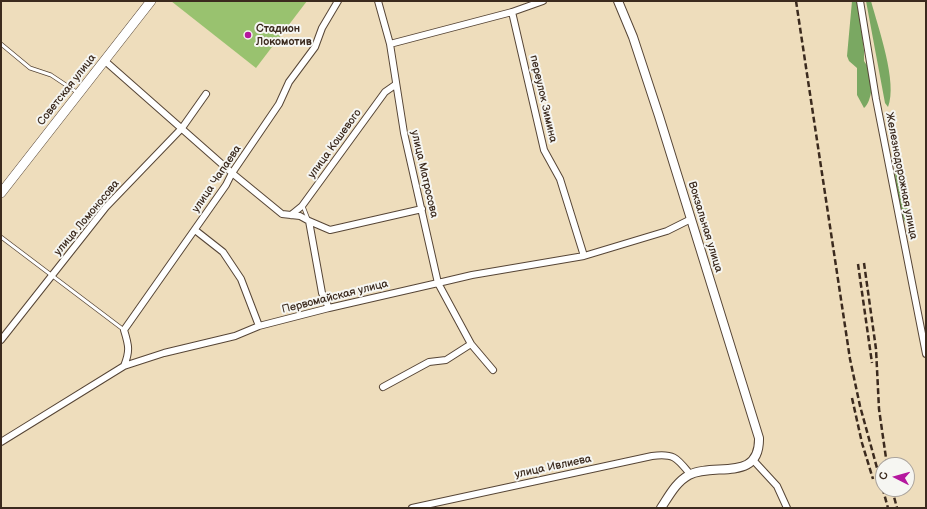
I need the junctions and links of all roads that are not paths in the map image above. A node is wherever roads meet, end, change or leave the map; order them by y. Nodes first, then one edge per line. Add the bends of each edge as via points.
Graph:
1 (151, 1) edge
2 (338, 1) edge
3 (378, 1) edge
4 (543, 1) edge
5 (618, 1) edge
6 (860, 1) edge
7 (512, 12) junction
8 (1, 44) edge
9 (390, 44) junction
10 (105, 61) junction
11 (396, 85) junction
12 (79, 94) junction
13 (206, 94) dead end
14 (182, 128) junction
15 (232, 173) junction
16 (1, 193) edge
17 (302, 206) junction
18 (422, 208) junction
19 (291, 215) junction
20 (691, 219) junction
21 (309, 221) junction
22 (195, 230) junction
23 (1, 237) edge
24 (584, 256) junction
25 (53, 276) junction
26 (438, 282) junction
27 (329, 308) junction
28 (259, 326) junction
29 (124, 330) junction
30 (1, 340) edge
31 (471, 344) junction
32 (926, 354) edge
33 (124, 366) junction
34 (493, 370) dead end
35 (383, 387) dead end
36 (1, 442) edge
37 (754, 461) junction
38 (690, 474) junction
39 (412, 508) edge
40 (661, 508) edge
41 (787, 508) edge

1 - 10 main road, Советская улица
2 - 15 street, улица Чапаева via 322,28 315,47 289,82 279,104
3 - 9 street, улица Матросова
4 - 7 street
5 - 20 street, Вокзальная улица via 635,45
6 - 32 street, Железнодорожная улица
7 - 9 street
7 - 24 street, переулок Зимина via 544,150 560,179
8 - 12 lane via 30,68 51,75
9 - 11 street, улица Матросова
10 - 12 main road, Советская улица
10 - 14 street
11 - 17 street, улица Кошевого via 385,92
11 - 18 street, улица Матросова via 404,133
12 - 16 main road, Советская улица
13 - 14 street, улица Ломоносова
14 - 15 street
14 - 25 street, улица Ломоносова via 106,208
15 - 19 street via 282,214
15 - 22 street, улица Чапаева via 226,186
17 - 19 street, улица Кошевого
17 - 21 lane
18 - 21 street via 330,230
18 - 26 street, улица Матросова
19 - 21 street
20 - 24 street, Первомайская улица via 667,231
20 - 37 street, Вокзальная улица via 759,438 759,450
21 - 27 street via 322,293
22 - 28 street via 223,252 237,274
22 - 29 street, улица Чапаева
23 - 25 lane
24 - 26 street, Первомайская улица
25 - 29 lane
25 - 30 street, улица Ломоносова
26 - 27 street, Первомайская улица
26 - 31 street, улица Матросова
27 - 28 street, Первомайская улица
28 - 33 street, Первомайская улица via 236,336 164,352
29 - 33 street via 129,354
31 - 34 street, улица Матросова
31 - 35 street via 446,360 429,362
33 - 36 street, Первомайская улица
37 - 38 street via 744,466
37 - 41 street via 778,486
38 - 39 street, улица Ивлиева via 677,458 665,454
38 - 40 street via 679,481

